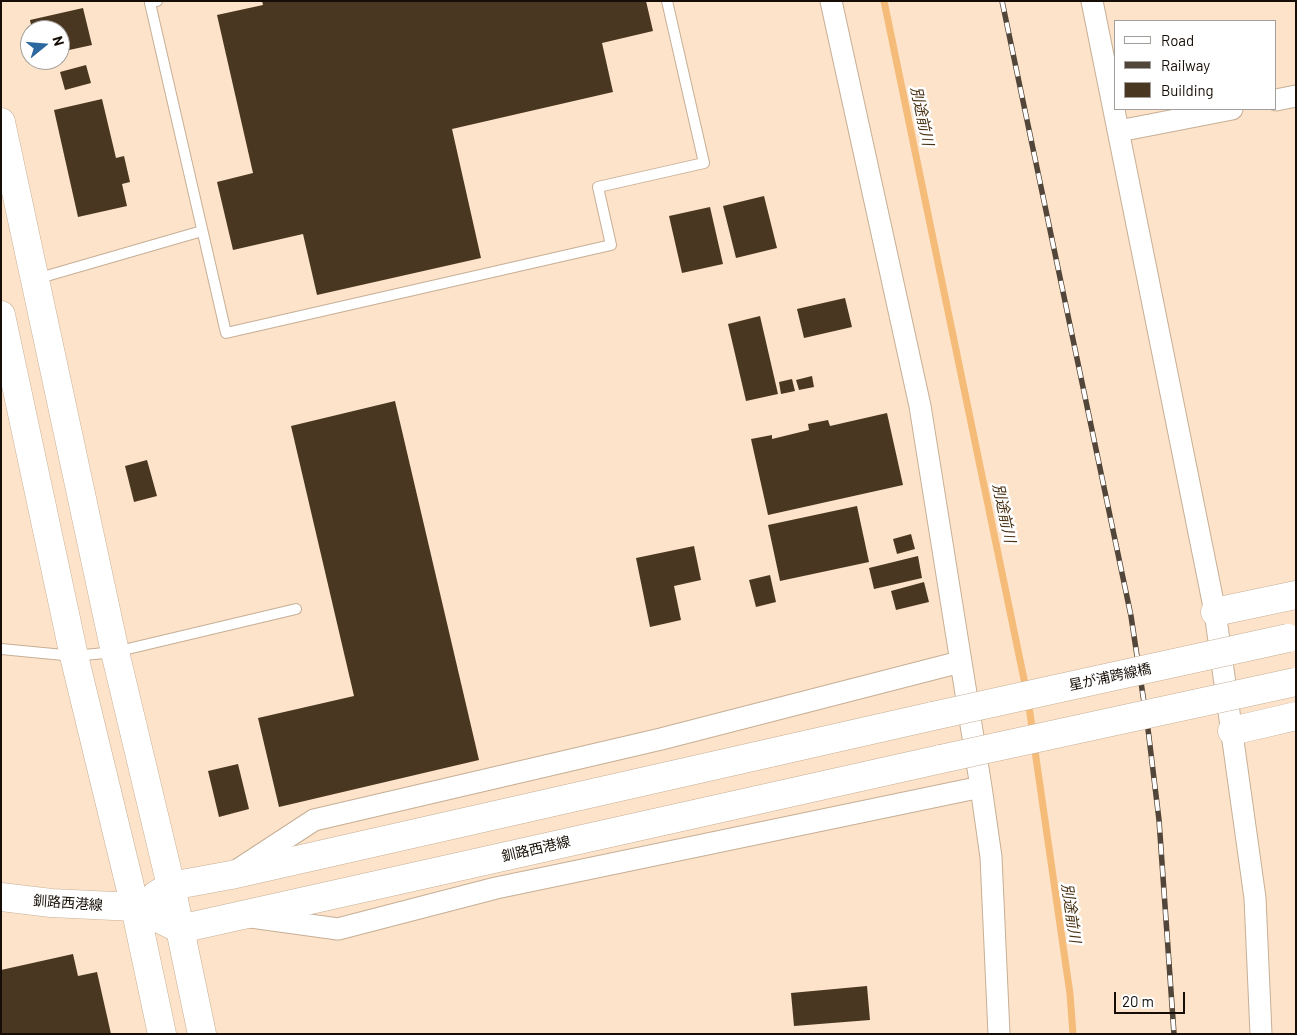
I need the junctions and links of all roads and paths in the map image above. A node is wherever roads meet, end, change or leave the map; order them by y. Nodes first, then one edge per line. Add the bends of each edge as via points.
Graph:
1 (157, 1) edge
2 (667, 1) edge
3 (831, 1) edge
4 (1092, 1) edge
5 (1296, 96) edge
6 (1277, 100) edge
7 (1114, 103) edge
8 (1115, 110) edge
9 (1227, 110) edge
10 (1, 122) edge
11 (1120, 131) junction
12 (8, 184) edge
13 (202, 231) junction
14 (35, 280) junction
15 (1, 315) edge
16 (1296, 595) edge
17 (296, 609) dead end
18 (1215, 612) junction
19 (1292, 637) edge
20 (1, 649) edge
21 (116, 652) junction
22 (74, 656) junction
23 (960, 662) junction
24 (1295, 682) edge
25 (1296, 716) edge
26 (1232, 731) junction
27 (981, 787) junction
28 (231, 875) junction
29 (171, 886) junction
30 (1, 897) edge
31 (135, 907) junction
32 (238, 916) junction
33 (180, 929) junction
34 (162, 1034) edge
35 (202, 1034) edge
36 (1000, 1034) edge
37 (1261, 1034) edge

1 - 13 lane via 150,3
2 - 13 lane via 704,163 598,187 611,245 226,333
3 - 23 street via 920,406
4 - 7 street
5 - 6 street
8 - 11 street
9 - 11 street
10 - 12 main road
11 - 18 street
12 - 14 main road
13 - 14 lane
14 - 21 main road
15 - 22 main road
16 - 18 main road
17 - 21 lane
18 - 26 street
19 - 28 main road, 星が浦跨線橋, bridge
20 - 22 lane
21 - 22 lane
21 - 29 main road
22 - 31 main road
23 - 27 street
23 - 28 street via 661,739 314,820
24 - 32 main road, 釧路西港線, bridge
25 - 26 main road
26 - 37 street via 1256,898
27 - 32 street via 496,888 338,929
27 - 36 street via 991,857
28 - 29 main road
29 - 31 main road
29 - 33 main road
30 - 31 main road, 釧路西港線
31 - 33 main road, 釧路西港線
31 - 34 main road
32 - 33 main road, 釧路西港線
33 - 35 main road

